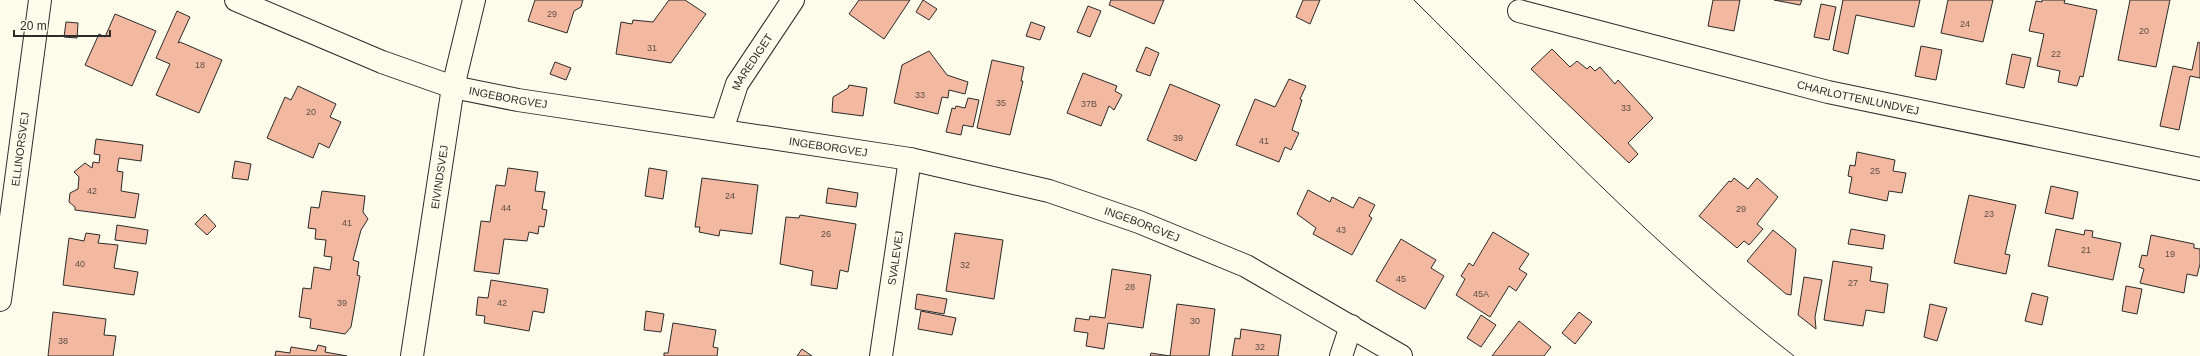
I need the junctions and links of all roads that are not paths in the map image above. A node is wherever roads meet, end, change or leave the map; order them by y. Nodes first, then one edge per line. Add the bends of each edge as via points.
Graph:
1 (40, 0) edge
2 (236, 0) edge
3 (474, 0) edge
4 (794, 0) edge
5 (1519, 11) dead end
6 (453, 87) junction
7 (722, 130) junction
8 (910, 159) junction
9 (2200, 169) edge
10 (0, 300) edge
11 (1351, 326) junction
12 (412, 356) edge
13 (880, 356) edge
14 (1341, 356) edge
15 (1401, 356) edge

1 - 10 street, ELLINORSVEJ
2 - 6 street, INGEBORGVEJ via 382,62
3 - 6 street, EIVINDSVEJ
4 - 7 street, MAREDIGET via 737,84
5 - 9 street, CHARLOTTENLUNDVEJ via 1828,92
6 - 7 street, INGEBORGVEJ via 518,100
6 - 12 street, EIVINDSVEJ
7 - 8 street, INGEBORGVEJ
8 - 11 street, INGEBORGVEJ via 1049,191 1139,222 1246,266
8 - 13 street, SVALEVEJ
11 - 14 street
11 - 15 street, INGEBORGVEJ

